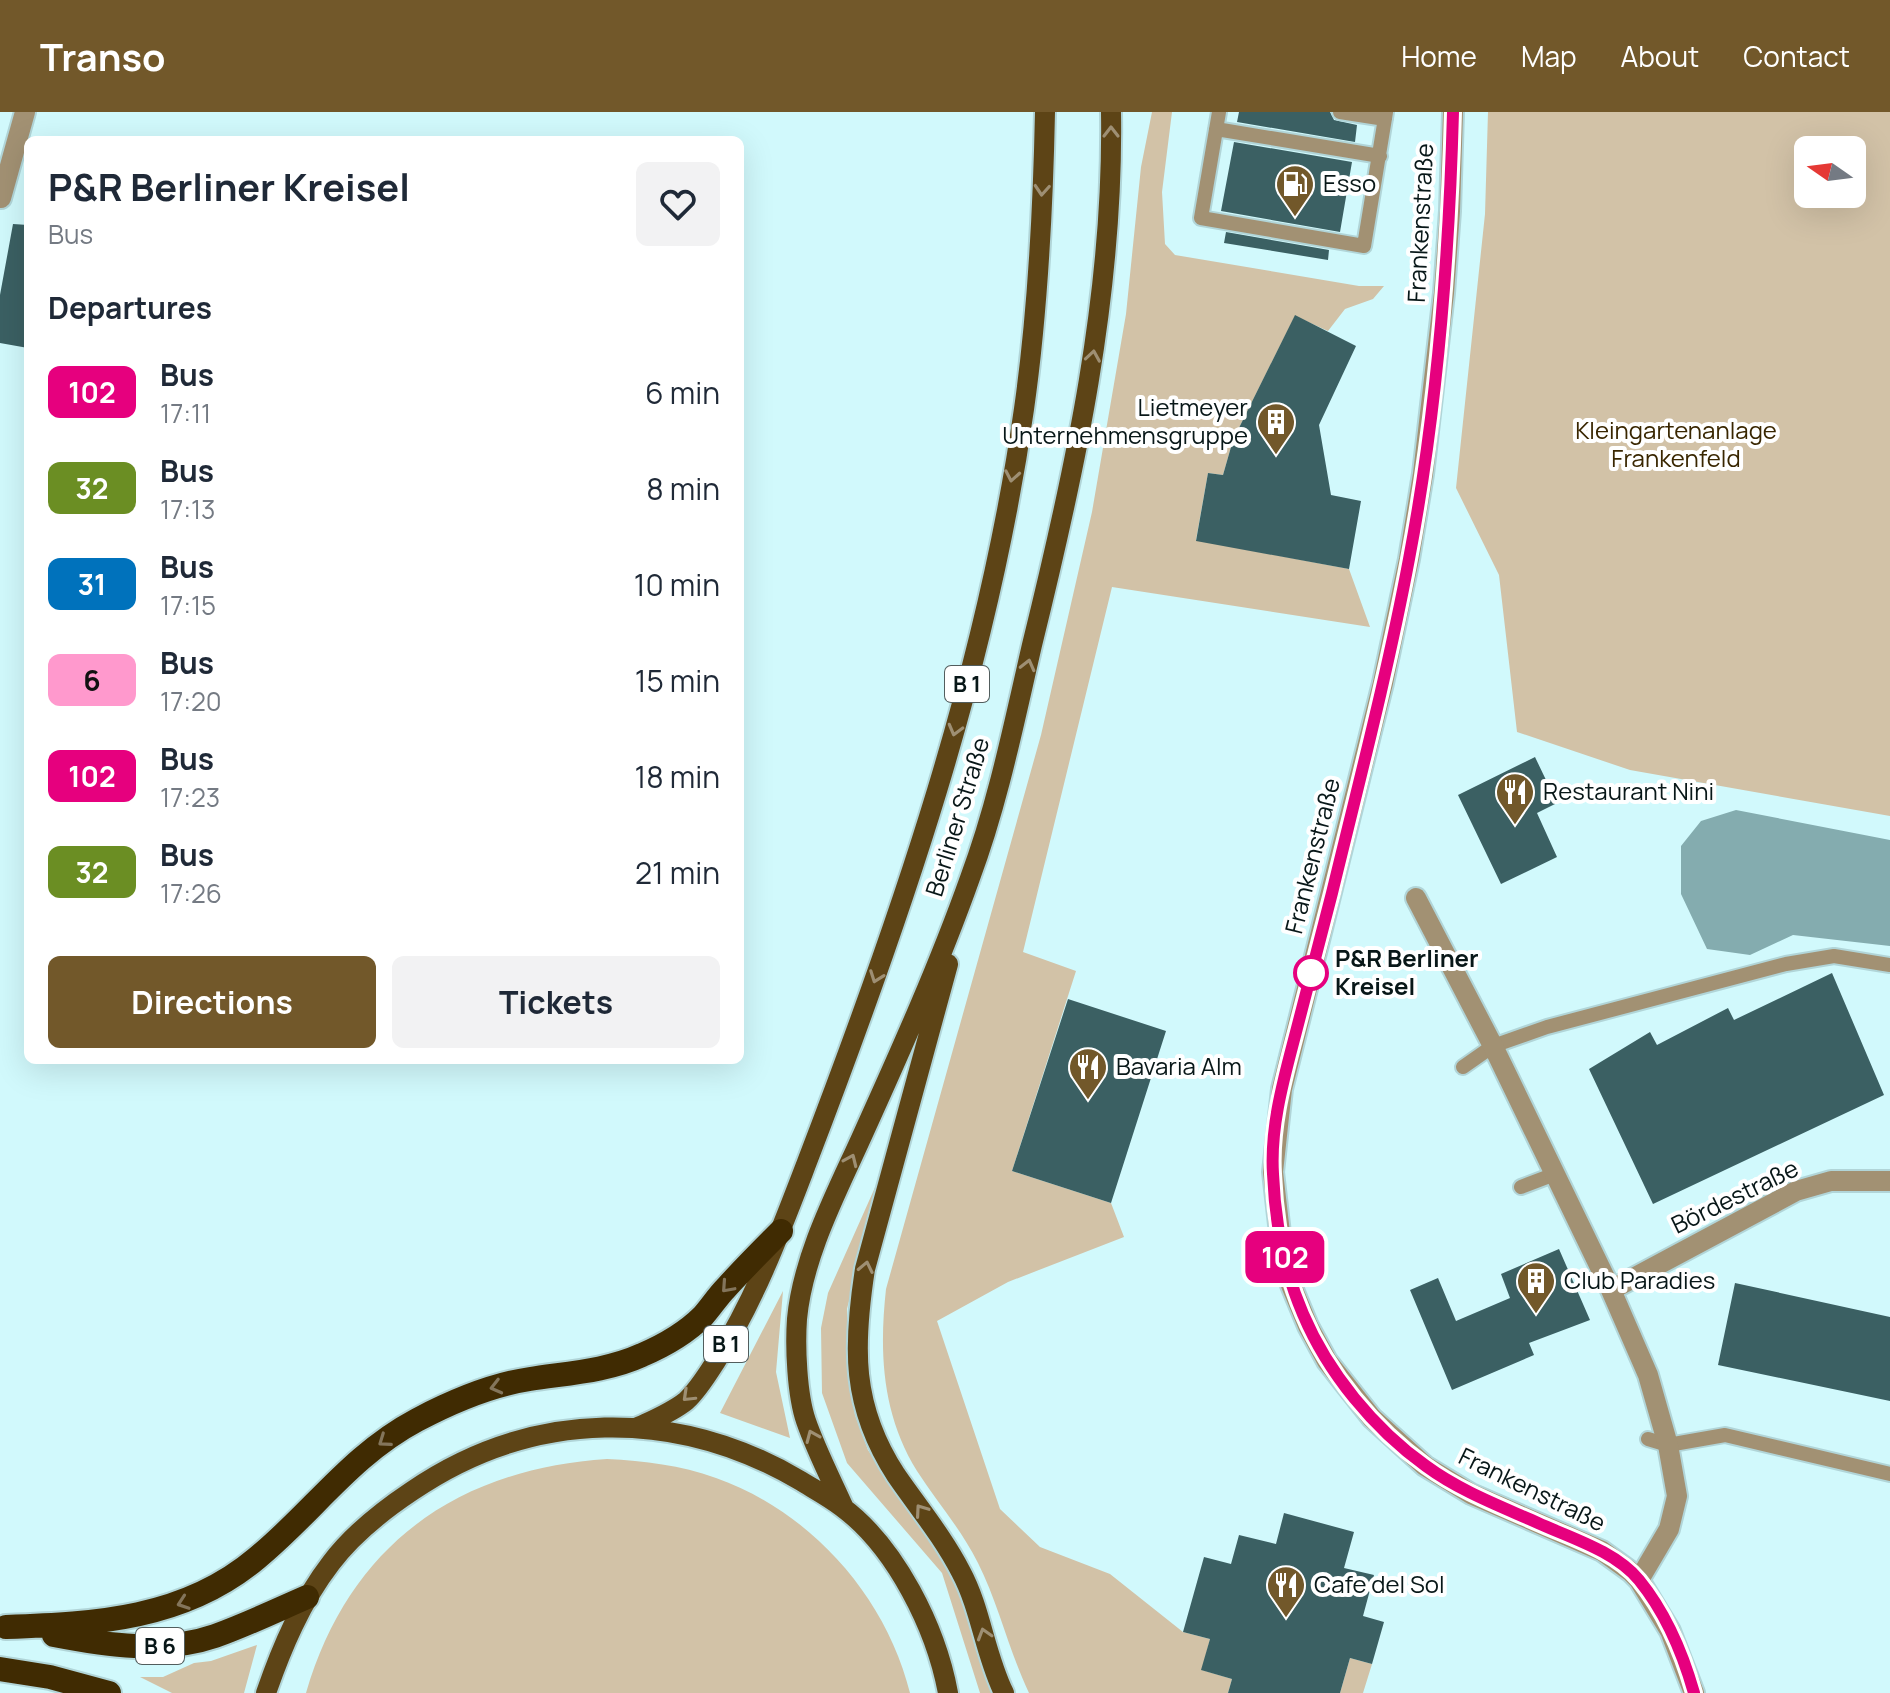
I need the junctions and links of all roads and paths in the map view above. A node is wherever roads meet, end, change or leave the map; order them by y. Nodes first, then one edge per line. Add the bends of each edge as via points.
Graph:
1 (25, 112) edge
2 (1045, 112) edge
3 (1111, 112) edge
4 (1219, 112) edge
5 (1340, 112) edge
6 (1453, 112) edge
7 (1385, 116) edge
8 (1216, 129) junction
9 (1380, 156) junction
10 (1, 198) edge
11 (971, 875) junction
12 (1416, 898) dead end
13 (1890, 965) edge
14 (1493, 1046) junction
15 (1463, 1067) dead end
16 (1555, 1174) junction
17 (1890, 1181) edge
18 (1521, 1187) dead end
19 (781, 1231) junction
20 (1611, 1290) junction
21 (636, 1428) junction
22 (1658, 1442) junction
23 (1890, 1474) edge
24 (844, 1508) junction
25 (1639, 1580) junction
26 (307, 1597) junction
27 (3, 1627) edge
28 (0, 1669) edge
29 (109, 1693) edge
30 (266, 1693) edge
31 (948, 1693) edge
32 (1004, 1693) edge
33 (1694, 1693) edge

1 - 10 street
2 -> 19 main road, Berliner Straße / B 1 via 1024,407 981,633 895,922
11 -> 3 main road, Berliner Straße / B 1 via 1009,740 1084,415 1104,255
4 - 8 lane
5 - 7 lane
6 - 25 street, Frankenstraße via 1444,293 1423,474 1383,683 1282,1089 1273,1172 1278,1214 1291,1285 1308,1326 1327,1361 1372,1418 1425,1466 1471,1494 1602,1551
7 - 9 lane
8 - 9 lane
8 - 9 lane via 1201,218 1364,246
24 -> 11 main road, Berliner Straße / B 1 via 804,1418 797,1319 825,1219 916,1015
32 -> 11 main road via 963,1575 876,1438 856,1361 865,1269
12 - 14 street
13 - 14 lane via 1834,956 1786,964
14 - 15 lane
14 - 16 street
16 - 18 lane
16 - 20 street
17 - 20 street, Bördestraße via 1831,1181 1796,1191
19 -> 21 main road, Berliner Straße / B 1 via 742,1316 704,1379 687,1400
19 -> 27 highway via 701,1318 672,1340 615,1366 485,1389 413,1422 352,1464 257,1559 197,1598 123,1620
20 - 22 street via 1648,1375
21 - 24 main road via 689,1435 769,1463
21 - 26 main road via 561,1430 475,1456 434,1476 362,1529
22 - 23 lane via 1725,1435
22 - 25 street via 1677,1496 1669,1529
24 - 31 main road via 907,1582
25 - 33 street, Frankenstraße via 1670,1631
26 - 27 highway, B 6 via 213,1637 174,1645 100,1643
26 - 30 main road
28 - 29 highway

